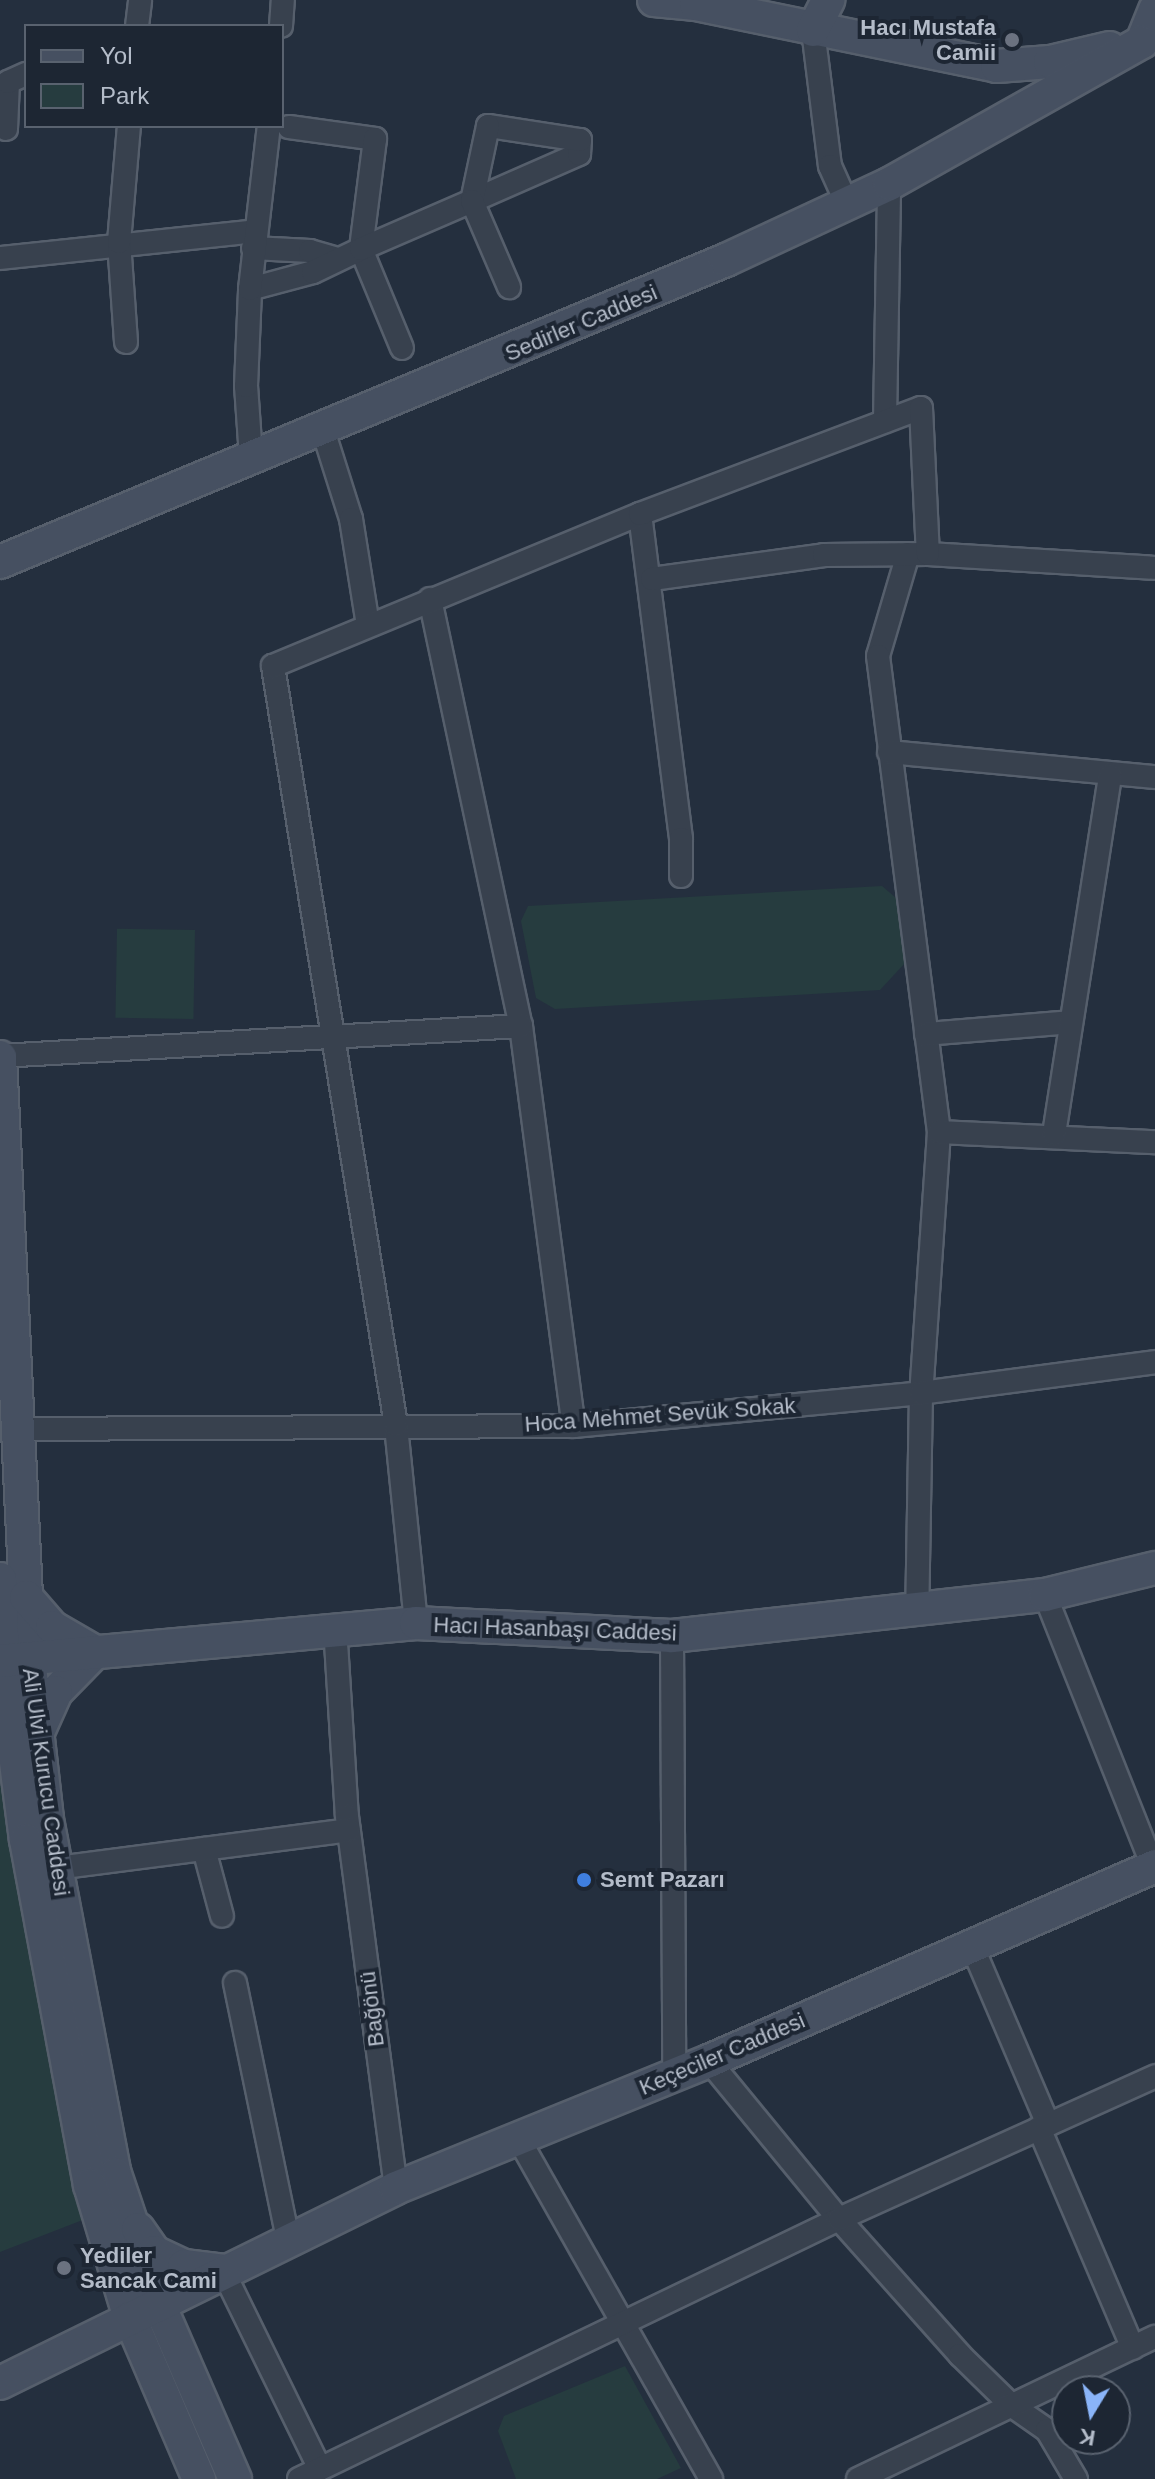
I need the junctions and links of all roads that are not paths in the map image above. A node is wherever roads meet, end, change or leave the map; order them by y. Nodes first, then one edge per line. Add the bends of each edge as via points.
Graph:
1 (140, 0) edge
2 (283, 0) edge
3 (654, 0) edge
4 (828, 0) edge
5 (1155, 9) edge
6 (137, 24) edge
7 (281, 24) edge
8 (813, 30) junction
9 (1149, 40) edge
10 (997, 66) junction
11 (24, 75) edge
12 (1019, 108) junction
13 (284, 127) edge
14 (129, 128) edge
15 (279, 128) edge
16 (6, 129) dead end
17 (889, 184) junction
18 (472, 201) junction
19 (847, 204) junction
20 (254, 240) junction
21 (119, 242) junction
22 (361, 249) junction
23 (0, 258) edge
24 (338, 259) junction
25 (509, 287) dead end
26 (250, 289) junction
27 (126, 342) dead end
28 (402, 348) dead end
29 (885, 421) junction
30 (323, 430) junction
31 (251, 457) junction
32 (124, 510) junction
33 (640, 514) junction
34 (0, 543) edge
35 (39, 546) junction
36 (918, 554) junction
37 (0, 562) edge
38 (1155, 568) edge
39 (652, 579) junction
40 (0, 586) edge
41 (430, 599) junction
42 (368, 625) junction
43 (889, 752) junction
44 (1110, 775) junction
45 (1155, 777) edge
46 (681, 876) dead end
47 (1071, 1022) junction
48 (521, 1026) junction
49 (332, 1034) junction
50 (926, 1034) junction
51 (0, 1056) edge
52 (939, 1132) junction
53 (1054, 1134) junction
54 (1155, 1142) edge
55 (1155, 1362) edge
56 (921, 1393) junction
57 (396, 1425) junction
58 (574, 1426) junction
59 (18, 1429) junction
60 (1155, 1568) edge
61 (13, 1588) edge
62 (1045, 1595) junction
63 (917, 1613) junction
64 (416, 1623) junction
65 (335, 1627) junction
66 (672, 1636) junction
67 (95, 1652) junction
68 (11, 1660) edge
69 (38, 1734) junction
70 (349, 1830) junction
71 (204, 1849) junction
72 (1154, 1867) edge
73 (57, 1868) junction
74 (222, 1916) dead end
75 (972, 1946) junction
76 (235, 1983) dead end
77 (709, 2061) junction
78 (674, 2075) junction
79 (1155, 2076) edge
80 (1044, 2126) junction
81 (517, 2136) junction
82 (396, 2188) junction
83 (127, 2212) junction
84 (839, 2219) junction
85 (288, 2240) junction
86 (223, 2271) junction
87 (158, 2302) junction
88 (130, 2318) junction
89 (624, 2321) junction
90 (1155, 2337) edge
91 (1133, 2348) junction
92 (0, 2383) edge
93 (1011, 2405) junction
94 (320, 2469) junction
95 (199, 2479) edge
96 (235, 2479) edge
97 (299, 2479) edge
98 (711, 2479) edge
99 (858, 2479) edge
100 (1076, 2479) edge

1 - 6 street
2 - 7 street
3 - 8 street
4 - 8 street
5 - 9 street
8 - 10 street
8 - 19 street via 830,166
9 - 10 street via 1050,62
9 - 12 street, Sedirler Caddesi
10 - 12 street
11 - 16 street via 8,82
12 - 17 street, Sedirler Caddesi
13 - 22 street via 375,139
14 - 21 street
15 - 20 street
17 - 19 street, Sedirler Caddesi
17 - 29 street
18 - 18 street via 488,126 580,140 579,154
18 - 22 street
18 - 25 street
19 - 30 street, Sedirler Caddesi via 568,329
20 - 21 street
20 - 24 street
20 - 26 street
21 - 23 street
21 - 27 street
22 - 24 street
22 - 28 street
24 - 26 street via 281,283
26 - 31 street via 246,386
29 - 33 street
29 - 36 street via 921,408
30 - 31 street, Sedirler Caddesi
30 - 42 street via 351,519
31 - 32 street, Sedirler Caddesi
32 - 34 street
32 - 35 street, Sedirler Caddesi
33 - 39 street
33 - 41 street
35 - 37 street, Sedirler Caddesi
35 - 40 street
36 - 38 street
36 - 39 street via 811,556
36 - 43 street via 878,656
39 - 46 street
41 - 42 street
41 - 48 street
42 - 49 street via 273,666
43 - 44 street
43 - 50 street
44 - 45 street
44 - 47 street
47 - 50 street
47 - 53 street
48 - 49 street
48 - 58 street
49 - 51 street
49 - 57 street
50 - 52 street
51 - 59 street, Ali Ulvi Kurucu Caddesi
52 - 53 street
52 - 56 street
53 - 54 street
55 - 56 street, Hoca Mehmet Sevük Sokak
56 - 58 street, Hoca Mehmet Sevük Sokak
56 - 63 street
57 - 58 street, Hoca Mehmet Sevük Sokak
57 - 59 street, Hoca Mehmet Sevük Sokak
57 - 64 street
59 - 61 street, Ali Ulvi Kurucu Caddesi
60 - 62 street, Hacı Hasanbaşı Caddesi
61 - 67 street via 52,1627
61 - 68 street, Ali Ulvi Kurucu Caddesi
62 - 63 street, Hacı Hasanbaşı Caddesi
62 - 72 street
63 - 66 street, Hacı Hasanbaşı Caddesi
64 - 65 street, Hacı Hasanbaşı Caddesi
64 - 66 street, Hacı Hasanbaşı Caddesi
65 - 67 street, Hacı Hasanbaşı Caddesi
65 - 70 street, Bağönü
66 - 78 street
67 - 68 street, Hacı Hasanbaşı Caddesi
67 - 69 street via 56,1692
68 - 69 street, Ali Ulvi Kurucu Caddesi
68 - 88 street, Ali Ulvi Kurucu Caddesi via 26,1840 90,2185
69 - 73 street, Ali Ulvi Kurucu Caddesi
70 - 71 street
70 - 82 street, Bağönü
71 - 73 street
71 - 74 street
72 - 75 street, Keçeciler Caddesi
73 - 83 street, Ali Ulvi Kurucu Caddesi via 115,2174
75 - 77 street, Keçeciler Caddesi
75 - 80 street
76 - 85 street
77 - 78 street, Keçeciler Caddesi
77 - 84 street
78 - 81 street, Keçeciler Caddesi
79 - 80 street
80 - 84 street
80 - 91 street
81 - 82 street, Keçeciler Caddesi
81 - 89 street
82 - 85 street, Keçeciler Caddesi
83 - 86 street via 154,2252 184,2266
83 - 87 street, Ali Ulvi Kurucu Caddesi
84 - 89 street
84 - 93 street
85 - 86 street, Keçeciler Caddesi
86 - 87 street, Keçeciler Caddesi
86 - 94 street
87 - 88 street, Keçeciler Caddesi
87 - 96 street, Ali Ulvi Kurucu Caddesi
88 - 92 street, Keçeciler Caddesi
88 - 95 street, Ali Ulvi Kurucu Caddesi
89 - 94 street
89 - 98 street
90 - 91 street
91 - 93 street
93 - 99 street
93 - 100 street via 1047,2430
94 - 97 street

